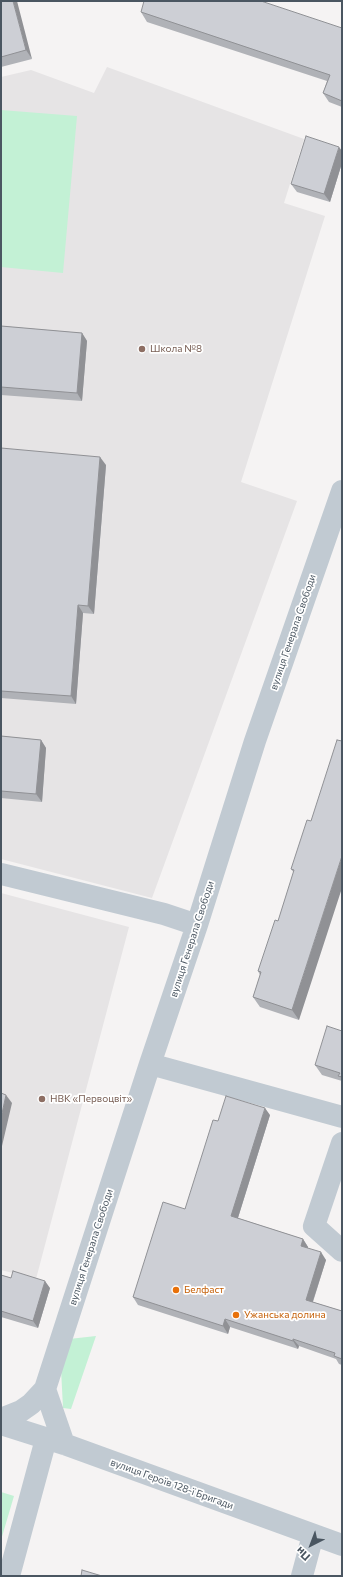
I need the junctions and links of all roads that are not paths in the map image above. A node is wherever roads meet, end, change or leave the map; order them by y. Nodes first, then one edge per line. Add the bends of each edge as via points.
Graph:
1 (342, 491) edge
2 (1, 874) edge
3 (197, 925) junction
4 (150, 1064) junction
5 (342, 1117) edge
6 (342, 1143) edge
7 (342, 1251) edge
8 (45, 1389) junction
9 (1, 1419) edge
10 (1, 1424) edge
11 (55, 1442) junction
12 (313, 1535) junction
13 (342, 1545) edge
14 (9, 1576) edge
15 (302, 1576) edge

1 - 3 street, вулиця Генерала Свободи via 255,741
2 - 3 street via 164,914
3 - 4 street, вулиця Генерала Свободи
4 - 5 street
4 - 8 street, вулиця Генерала Свободи
6 - 7 street via 314,1226
8 - 9 street, вулиця Генерала Свободи via 21,1411
8 - 11 street
10 - 11 street, вулиця Героїв 128-ї Бригади
11 - 12 street, вулиця Героїв 128-ї Бригади
11 - 14 street
12 - 13 street, вулиця Героїв 128-ї Бригади
12 - 15 street

